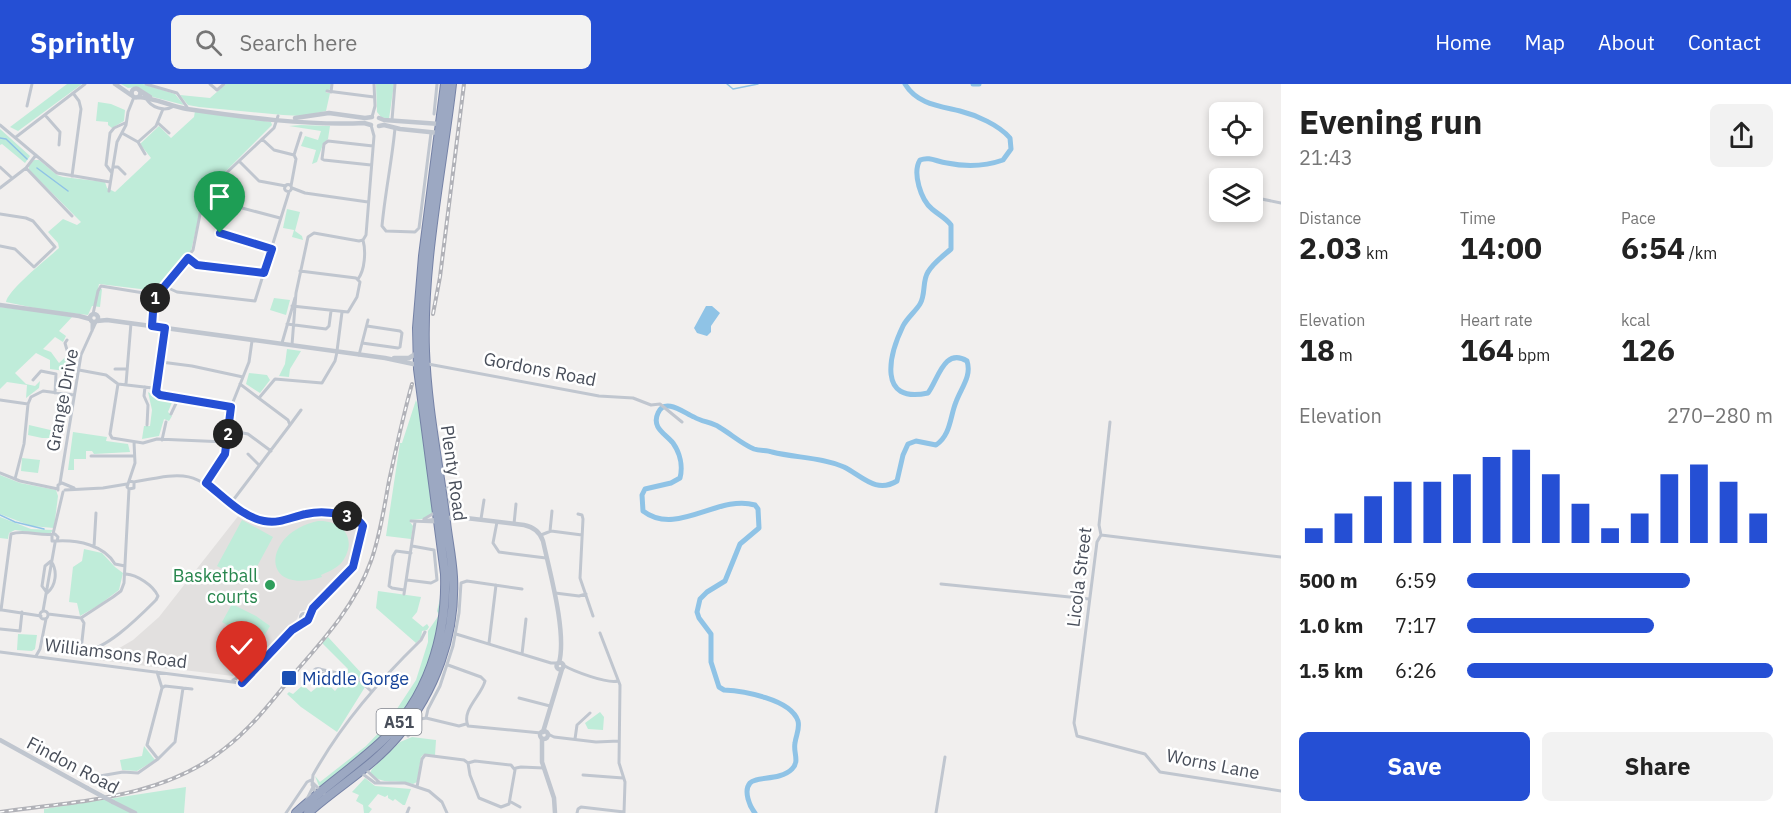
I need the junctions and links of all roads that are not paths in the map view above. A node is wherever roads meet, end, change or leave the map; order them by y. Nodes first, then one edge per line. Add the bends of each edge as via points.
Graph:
1 (32, 84) edge
2 (85, 84) edge
3 (115, 84) edge
4 (146, 84) edge
5 (210, 84) edge
6 (224, 84) edge
7 (332, 84) edge
8 (374, 84) edge
9 (395, 84) edge
10 (437, 84) edge
11 (445, 84) edge
12 (452, 84) edge
13 (122, 88) junction
14 (133, 89) junction
15 (140, 90) junction
16 (73, 93) junction
17 (134, 96) junction
18 (374, 97) junction
19 (146, 98) junction
20 (33, 106) dead end
21 (174, 106) junction
22 (375, 106) junction
23 (434, 106) junction
24 (188, 107) junction
25 (163, 109) junction
26 (200, 110) junction
27 (316, 114) junction
28 (45, 115) junction
29 (372, 117) junction
30 (276, 118) junction
31 (379, 118) junction
32 (392, 120) junction
33 (440, 120) junction
34 (320, 122) junction
35 (126, 123) junction
36 (158, 123) junction
37 (0, 125) edge
38 (371, 125) junction
39 (378, 126) junction
40 (395, 128) junction
41 (122, 133) junction
42 (301, 133) dead end
43 (438, 133) junction
44 (169, 134) dead end
45 (374, 136) junction
46 (16, 137) junction
47 (262, 139) junction
48 (138, 142) junction
49 (59, 145) dead end
50 (373, 146) junction
51 (145, 154) dead end
52 (36, 155) junction
53 (294, 155) junction
54 (240, 162) junction
55 (371, 165) junction
56 (113, 166) junction
57 (0, 167) edge
58 (26, 168) junction
59 (112, 173) junction
60 (125, 174) dead end
61 (72, 176) junction
62 (13, 178) junction
63 (217, 181) junction
64 (110, 182) junction
65 (0, 188) edge
66 (289, 188) junction
67 (109, 191) dead end
68 (1263, 199) edge
69 (368, 202) junction
70 (1281, 203) edge
71 (0, 214) edge
72 (72, 216) dead end
73 (280, 218) junction
74 (220, 233) dead end
75 (362, 239) junction
76 (0, 246) edge
77 (272, 249) junction
78 (188, 258) junction
79 (300, 271) junction
80 (264, 273) junction
81 (358, 279) junction
82 (164, 286) junction
83 (157, 295) junction
84 (0, 305) edge
85 (294, 306) junction
86 (331, 311) junction
87 (342, 312) junction
88 (94, 318) junction
89 (368, 320) dead end
90 (131, 324) junction
91 (287, 324) junction
92 (294, 325) junction
93 (150, 326) junction
94 (367, 326) junction
95 (165, 328) junction
96 (67, 340) dead end
97 (252, 341) junction
98 (362, 343) junction
99 (282, 344) junction
100 (292, 345) junction
101 (337, 351) junction
102 (81, 355) junction
103 (359, 355) junction
104 (386, 358) junction
105 (420, 361) junction
106 (161, 362) junction
107 (78, 369) junction
108 (116, 369) dead end
109 (127, 369) junction
110 (243, 377) junction
111 (33, 380) dead end
112 (118, 384) junction
113 (126, 384) junction
114 (240, 384) junction
115 (146, 387) junction
116 (156, 389) junction
117 (55, 393) junction
118 (74, 395) junction
119 (179, 397) junction
120 (260, 398) junction
121 (0, 400) edge
122 (28, 404) junction
123 (231, 407) junction
124 (301, 410) dead end
125 (171, 414) dead end
126 (166, 422) dead end
127 (682, 422) dead end
128 (1110, 422) dead end
129 (290, 424) junction
130 (147, 425) dead end
131 (228, 430) junction
132 (162, 440) junction
133 (134, 442) junction
134 (226, 442) junction
135 (271, 451) junction
136 (248, 454) dead end
137 (91, 456) dead end
138 (134, 456) junction
139 (259, 465) junction
140 (0, 473) edge
141 (15, 479) junction
142 (206, 483) junction
143 (131, 485) junction
144 (62, 487) junction
145 (450, 489) dead end
146 (483, 500) dead end
147 (231, 502) junction
148 (516, 504) dead end
149 (552, 511) dead end
150 (96, 513) dead end
151 (578, 514) dead end
152 (446, 518) junction
153 (481, 519) junction
154 (422, 521) junction
155 (496, 521) junction
156 (429, 523) junction
157 (514, 524) junction
158 (549, 532) junction
159 (582, 535) junction
160 (1101, 535) junction
161 (541, 536) junction
162 (54, 538) junction
163 (441, 539) junction
164 (412, 546) junction
165 (94, 547) junction
166 (411, 553) junction
167 (1281, 557) edge
168 (544, 558) junction
169 (126, 566) junction
170 (126, 574) junction
171 (407, 580) junction
172 (941, 584) dead end
173 (496, 585) junction
174 (523, 589) dead end
175 (554, 593) junction
176 (586, 594) junction
177 (1089, 599) junction
178 (313, 608) junction
179 (1, 610) edge
180 (22, 612) junction
181 (45, 615) junction
182 (302, 615) junction
183 (593, 616) dead end
184 (81, 618) junction
185 (526, 618) dead end
186 (307, 620) junction
187 (0, 629) edge
188 (293, 629) junction
189 (426, 632) dead end
190 (600, 633) dead end
191 (456, 634) junction
192 (489, 643) junction
193 (40, 649) junction
194 (272, 651) junction
195 (0, 652) edge
196 (522, 654) junction
197 (36, 656) junction
198 (43, 657) junction
199 (444, 665) junction
200 (560, 666) junction
201 (319, 669) junction
202 (253, 671) junction
203 (157, 672) junction
204 (336, 674) junction
205 (242, 675) junction
206 (237, 677) junction
207 (322, 678) junction
208 (245, 679) junction
209 (228, 681) junction
210 (618, 681) junction
211 (240, 683) junction
212 (162, 688) junction
213 (183, 688) junction
214 (192, 689) dead end
215 (371, 691) junction
216 (519, 698) dead end
217 (550, 706) junction
218 (590, 712) dead end
219 (426, 717) junction
220 (466, 724) junction
221 (544, 735) junction
222 (408, 736) dead end
223 (1077, 736) joint
224 (575, 739) junction
225 (0, 740) edge
226 (619, 741) junction
227 (945, 757) dead end
228 (158, 759) junction
229 (468, 763) junction
230 (543, 767) junction
231 (351, 768) junction
232 (514, 769) junction
233 (362, 770) junction
234 (89, 775) dead end
235 (583, 775) dead end
236 (622, 778) junction
237 (312, 781) junction
238 (417, 787) junction
239 (1281, 790) edge
240 (321, 794) junction
241 (510, 802) junction
242 (520, 807) dead end
243 (409, 808) dead end
244 (302, 811) edge
245 (135, 813) edge
246 (286, 813) edge
247 (407, 813) edge
248 (447, 813) edge
249 (555, 813) edge
250 (577, 813) edge
251 (624, 813) edge
252 (936, 813) edge

1 - 20 street via 28,104
2 - 16 street
3 - 13 street
4 - 24 street via 178,94
5 - 6 street via 217,90
7 - 18 street via 329,92
8 - 18 street
9 - 32 street
10 - 23 street, Plenty Road
11 - 33 highway, Plenty Road / A51
12 - 33 highway, Plenty Road / A51
13 - 14 street
13 - 17 street
14 - 15 street
14 - 17 street
15 - 17 street
15 - 24 street via 153,98
16 - 28 street
16 - 61 street via 81,108
17 - 19 street
17 - 35 street
18 - 22 street
19 - 21 street
19 - 25 street
21 - 25 street
21 - 26 street
22 - 29 street
22 - 31 street
23 - 33 street
23 - 33 street, Plenty Road
24 - 26 street
25 - 36 street
26 - 30 street
27 - 29 street
27 - 30 street
27 - 34 street
28 - 46 street
28 - 49 street via 60,132
29 - 31 street
29 - 38 street
30 - 34 street
30 - 47 street via 276,127
31 - 32 street
31 - 39 street
32 - 33 street
32 - 40 street
33 - 43 highway, Plenty Road / A51
34 - 38 street
35 - 41 street
35 - 59 street via 110,133 106,165
36 - 44 street
36 - 48 street
37 - 46 street
38 - 39 street
38 - 45 street
39 - 40 street
39 - 45 street
40 - 43 street
40 - 43 street, Plenty Road via 382,226 386,231 418,231
41 - 48 street
41 - 56 street
42 - 53 street
43 - 105 highway, Plenty Road / A51
43 - 105 highway, Plenty Road / A51 via 419,287
45 - 50 street
46 - 52 street
47 - 53 street via 272,149
47 - 54 street
48 - 51 street
50 - 55 street
50 - 55 street via 328,141 323,149 324,160
52 - 58 street
52 - 61 street via 57,173
53 - 66 street
54 - 63 street
54 - 66 street via 256,179
55 - 69 street
56 - 59 street
56 - 60 street
57 - 62 street
58 - 62 street
58 - 72 street
59 - 64 street
61 - 64 street
62 - 65 street
63 - 73 street via 242,208
63 - 78 street via 204,194
64 - 67 street
66 - 69 street
66 - 73 street
68 - 70 street
69 - 75 street via 366,235
71 - 76 street via 30,220 55,247 34,267 15,249
73 - 77 street
74 - 77 street
75 - 79 street via 310,236
75 - 81 street via 362,273
77 - 80 street
78 - 80 street via 197,265
78 - 82 street
79 - 81 street
79 - 85 street
80 - 82 street via 253,302 177,292
81 - 87 street via 360,286 354,302 348,312
82 - 83 street
83 - 88 street, Grange Drive via 102,286
83 - 93 street via 150,306
84 - 88 street, Gordons Road
85 - 86 street
85 - 91 street
85 - 92 street
86 - 87 street
86 - 92 street via 326,329
87 - 101 street
88 - 90 street, Gordons Road
88 - 102 street, Grange Drive
89 - 94 street
90 - 93 street, Gordons Road
90 - 109 street
91 - 92 street
91 - 99 street
92 - 100 street
93 - 95 street, Gordons Road
94 - 98 street
94 - 98 street via 400,331 400,346
95 - 97 street, Gordons Road
95 - 106 street
96 - 102 street via 68,350
97 - 99 street, Gordons Road
97 - 110 street
98 - 103 street
99 - 100 street, Gordons Road
100 - 101 street, Gordons Road
101 - 103 street, Gordons Road
101 - 120 street via 322,383 275,379
102 - 107 street, Grange Drive
103 - 104 street, Gordons Road
104 - 105 street, Gordons Road
104 - 105 street
105 - 127 street, Gordons Road via 660,404
105 - 152 highway, Plenty Road / A51
106 - 110 street
106 - 116 street
107 - 112 street via 106,375
107 - 118 street, Grange Drive
108 - 109 street
109 - 113 street
110 - 114 street
111 - 117 street via 40,372 56,374
112 - 113 street
112 - 133 street via 112,438
113 - 115 street
114 - 120 street
114 - 123 street
115 - 116 street
115 - 130 street
116 - 119 street via 160,395
117 - 118 street
117 - 122 street via 41,391
118 - 144 street, Grange Drive
119 - 123 street
119 - 125 street
120 - 129 street
121 - 122 street
122 - 141 street
123 - 131 street
124 - 129 street
126 - 132 street
128 - 160 street, Licola Street
129 - 135 street
131 - 134 street
131 - 135 street via 248,434
132 - 133 street
132 - 134 street
133 - 138 street
134 - 142 street via 225,454
135 - 139 street
136 - 139 street
137 - 138 street
138 - 143 street
139 - 147 street
140 - 141 street
141 - 144 street
142 - 143 street via 171,475
142 - 147 street
143 - 144 street
143 - 169 street
144 - 162 street, Grange Drive
145 - 152 street, Plenty Road
146 - 153 street
147 - 178 street via 251,517 266,522 320,512 363,523 353,567
148 - 157 street
149 - 158 street
150 - 165 street
151 - 159 street via 583,519
152 - 153 street
152 - 154 street
152 - 154 street
152 - 156 street
152 - 163 highway, Plenty Road / A51
152 - 199 highway, Plenty Road / A51 via 453,600
153 - 155 street
154 - 156 street
154 - 164 street via 413,522
155 - 157 street
155 - 168 street via 493,543 499,552
156 - 163 street
157 - 161 street via 530,527
158 - 159 street
158 - 161 street
159 - 176 street via 580,578
160 - 167 street
160 - 177 street, Licola Street
161 - 168 street
162 - 165 street
162 - 179 street via 16,532 10,535
162 - 181 street, Grange Drive
163 - 231 highway, Plenty Road / A51 via 445,602 430,669 399,722
164 - 166 street
164 - 171 street via 435,551 437,580
165 - 169 street via 108,553 115,564
166 - 171 street
166 - 171 street via 396,551 389,586 405,592
168 - 175 street
169 - 170 street
170 - 184 street via 121,591
170 - 184 street via 156,591 156,600 129,626 86,651 81,650
172 - 177 street
173 - 174 street
173 - 191 street via 461,582
173 - 192 street
175 - 176 street
175 - 200 street via 561,632
176 - 183 street
177 - 223 street, Licola Street via 1074,723
178 - 182 street
178 - 186 street
179 - 180 street
180 - 181 street
180 - 187 street via 20,631
181 - 184 street
181 - 193 street, Grange Drive
182 - 186 street via 302,620
182 - 188 street
185 - 196 street
186 - 188 street
188 - 194 street
188 - 194 street
189 - 215 street
190 - 210 street
191 - 192 street
191 - 199 street
192 - 196 street
193 - 197 street, Grange Drive
193 - 198 street, Grange Drive
194 - 202 street
195 - 197 street, Williamsons Road
196 - 200 street
197 - 198 street, Williamsons Road
198 - 203 street, Williamsons Road
199 - 219 street
199 - 220 street via 485,681
199 - 233 highway, Plenty Road / A51 via 404,729
200 - 210 street
200 - 217 street
201 - 204 street
201 - 207 street
201 - 207 street via 312,676
202 - 205 street
202 - 208 street
203 - 209 street, Williamsons Road
203 - 212 street
204 - 207 street
204 - 215 street via 356,677
205 - 206 street
205 - 208 street
206 - 209 street
206 - 211 street
208 - 211 street
209 - 211 street, Williamsons Road
210 - 226 street
212 - 213 street, Williamsons Road
212 - 228 street via 147,745
213 - 214 street, Williamsons Road
213 - 228 street via 175,742
215 - 237 street
216 - 217 street
217 - 221 street
218 - 224 street via 577,725
219 - 220 street via 459,726
219 - 222 street
220 - 221 street via 472,728
221 - 224 street
221 - 230 street
223 - 239 street, Worns Lane via 1144,754 1160,772
224 - 226 street
225 - 245 street, Findon Road, bridge
226 - 236 street
227 - 252 street
228 - 234 street via 138,773
229 - 232 street
229 - 238 street via 423,756
229 - 241 street via 479,798 501,807
230 - 232 street
230 - 249 street
231 - 233 highway via 359,766
231 - 240 highway, Plenty Road / A51
232 - 241 street
233 - 238 street via 380,783
233 - 240 highway, Plenty Road / A51
235 - 236 street
236 - 251 street
237 - 240 street
237 - 240 street
237 - 246 street
238 - 248 street via 436,795
240 - 244 highway, Plenty Road / A51
241 - 242 street
243 - 247 street
250 - 251 street via 580,807

